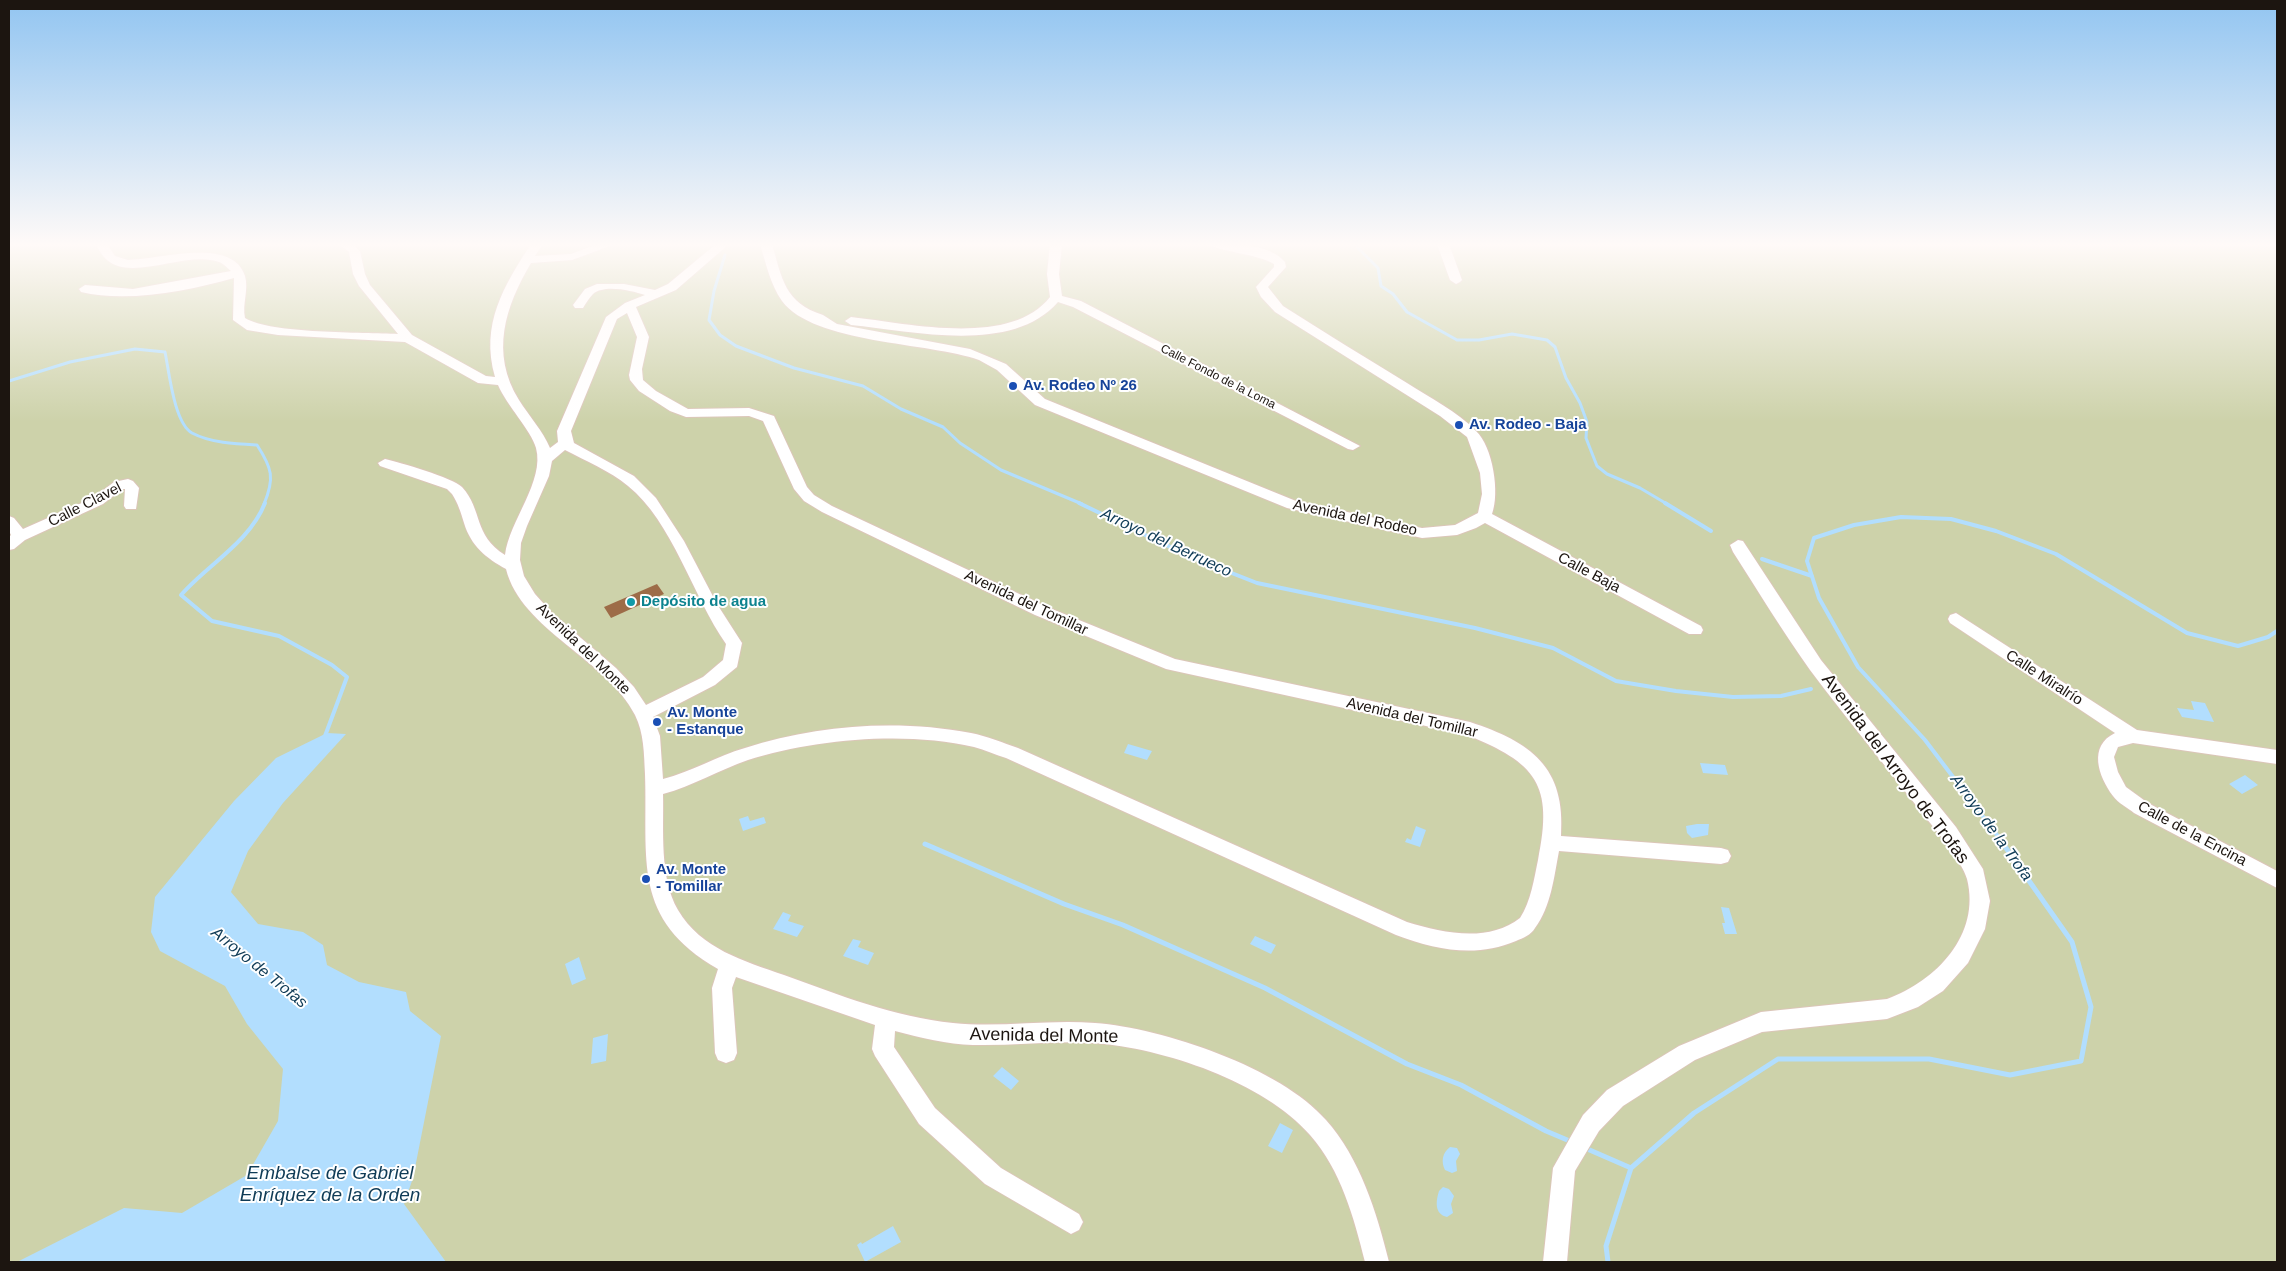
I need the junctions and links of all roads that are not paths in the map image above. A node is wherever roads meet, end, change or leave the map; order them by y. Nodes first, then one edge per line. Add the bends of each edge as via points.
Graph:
1 (238, 303) edge
2 (379, 303) edge
3 (502, 303) edge
4 (636, 303) edge
5 (789, 303) edge
6 (1052, 303) edge
7 (1075, 303) edge
8 (1274, 303) edge
9 (629, 306) junction
10 (810, 316) joint
11 (844, 325) junction
12 (408, 338) junction
13 (503, 382) junction
14 (556, 444) junction
15 (1353, 446) dead end
16 (385, 463) dead end
17 (131, 506) dead end
18 (1484, 516) junction
19 (9, 521) edge
20 (15, 541) edge
21 (1738, 545) dead end
22 (513, 548) junction
23 (492, 553) junction
24 (512, 565) junction
25 (1956, 620) dead end
26 (1695, 630) dead end
27 (645, 713) junction
28 (2133, 736) junction
29 (2277, 757) edge
30 (654, 789) junction
31 (1552, 843) junction
32 (1721, 856) dead end
33 (2277, 880) edge
34 (729, 965) junction
35 (889, 1019) junction
36 (726, 1053) dead end
37 (1070, 1222) dead end
38 (1377, 1262) edge
39 (1555, 1262) edge

1 - 12 street via 240,320 251,327
2 - 12 street
3 - 13 street via 496,339
4 - 9 street, Avenida del Monte
5 - 10 street
6 - 11 street via 1031,321 994,330
7 - 15 street, Calle Fondo de la Loma
8 - 18 street via 1445,413 1472,434 1487,472 1489,494
9 - 14 street, Avenida del Monte via 612,317
9 - 31 street, Avenida del Tomillar via 643,334 635,369 635,379 640,386 686,413 759,413 768,419 801,490 827,509 1022,601 1172,666 1460,727 1495,738 1532,763 1546,779 1555,810
10 - 11 street, Avenida del Rodeo via 819,322
11 - 18 street, Avenida del Rodeo via 989,360 1040,402 1292,505 1422,533 1457,530 1471,526
12 - 13 street via 483,380
13 - 14 street via 535,433
14 - 22 street, Avenida del Monte
14 - 27 street via 634,484 641,491 672,529 717,622 734,643 731,663 709,681
16 - 23 street via 452,486 460,492 476,537
17 - 20 street, Calle Clavel via 132,488 122,484 98,502
18 - 26 street, Calle Baja
19 - 20 street, Calle Clavel
21 - 39 street, Avenida del Arroyo de Trofas via 1815,664 1949,833 1972,868 1980,901 1975,929 1961,957 1936,984 1911,1000 1886,1009 1761,1022 1688,1053 1614,1098 1591,1123 1564,1168
22 - 23 street
22 - 24 street, Avenida del Monte
23 - 24 street
24 - 27 street, Avenida del Monte via 525,591 549,620 628,691
25 - 28 street, Calle Miralrío
27 - 30 street, Avenida del Monte via 651,736
28 - 29 street, Calle de la Encina
28 - 33 street, Calle de la Encina via 2111,743 2105,757 2108,773 2120,792 2141,808
30 - 31 street, Avenida del Tomillar via 745,754 829,736 908,734 972,740 1012,752 1403,929 1455,942 1503,938 1526,925 1536,908
30 - 34 street, Avenida del Monte via 656,876 666,906 687,937 713,958
31 - 32 street
34 - 35 street, Avenida del Monte
34 - 36 street via 722,988
35 - 37 street via 885,1026 883,1049 927,1116 993,1176
35 - 38 street, Avenida del Monte via 973,1036 1094,1033 1140,1040 1183,1052 1230,1071 1306,1115 1327,1140 1362,1209

